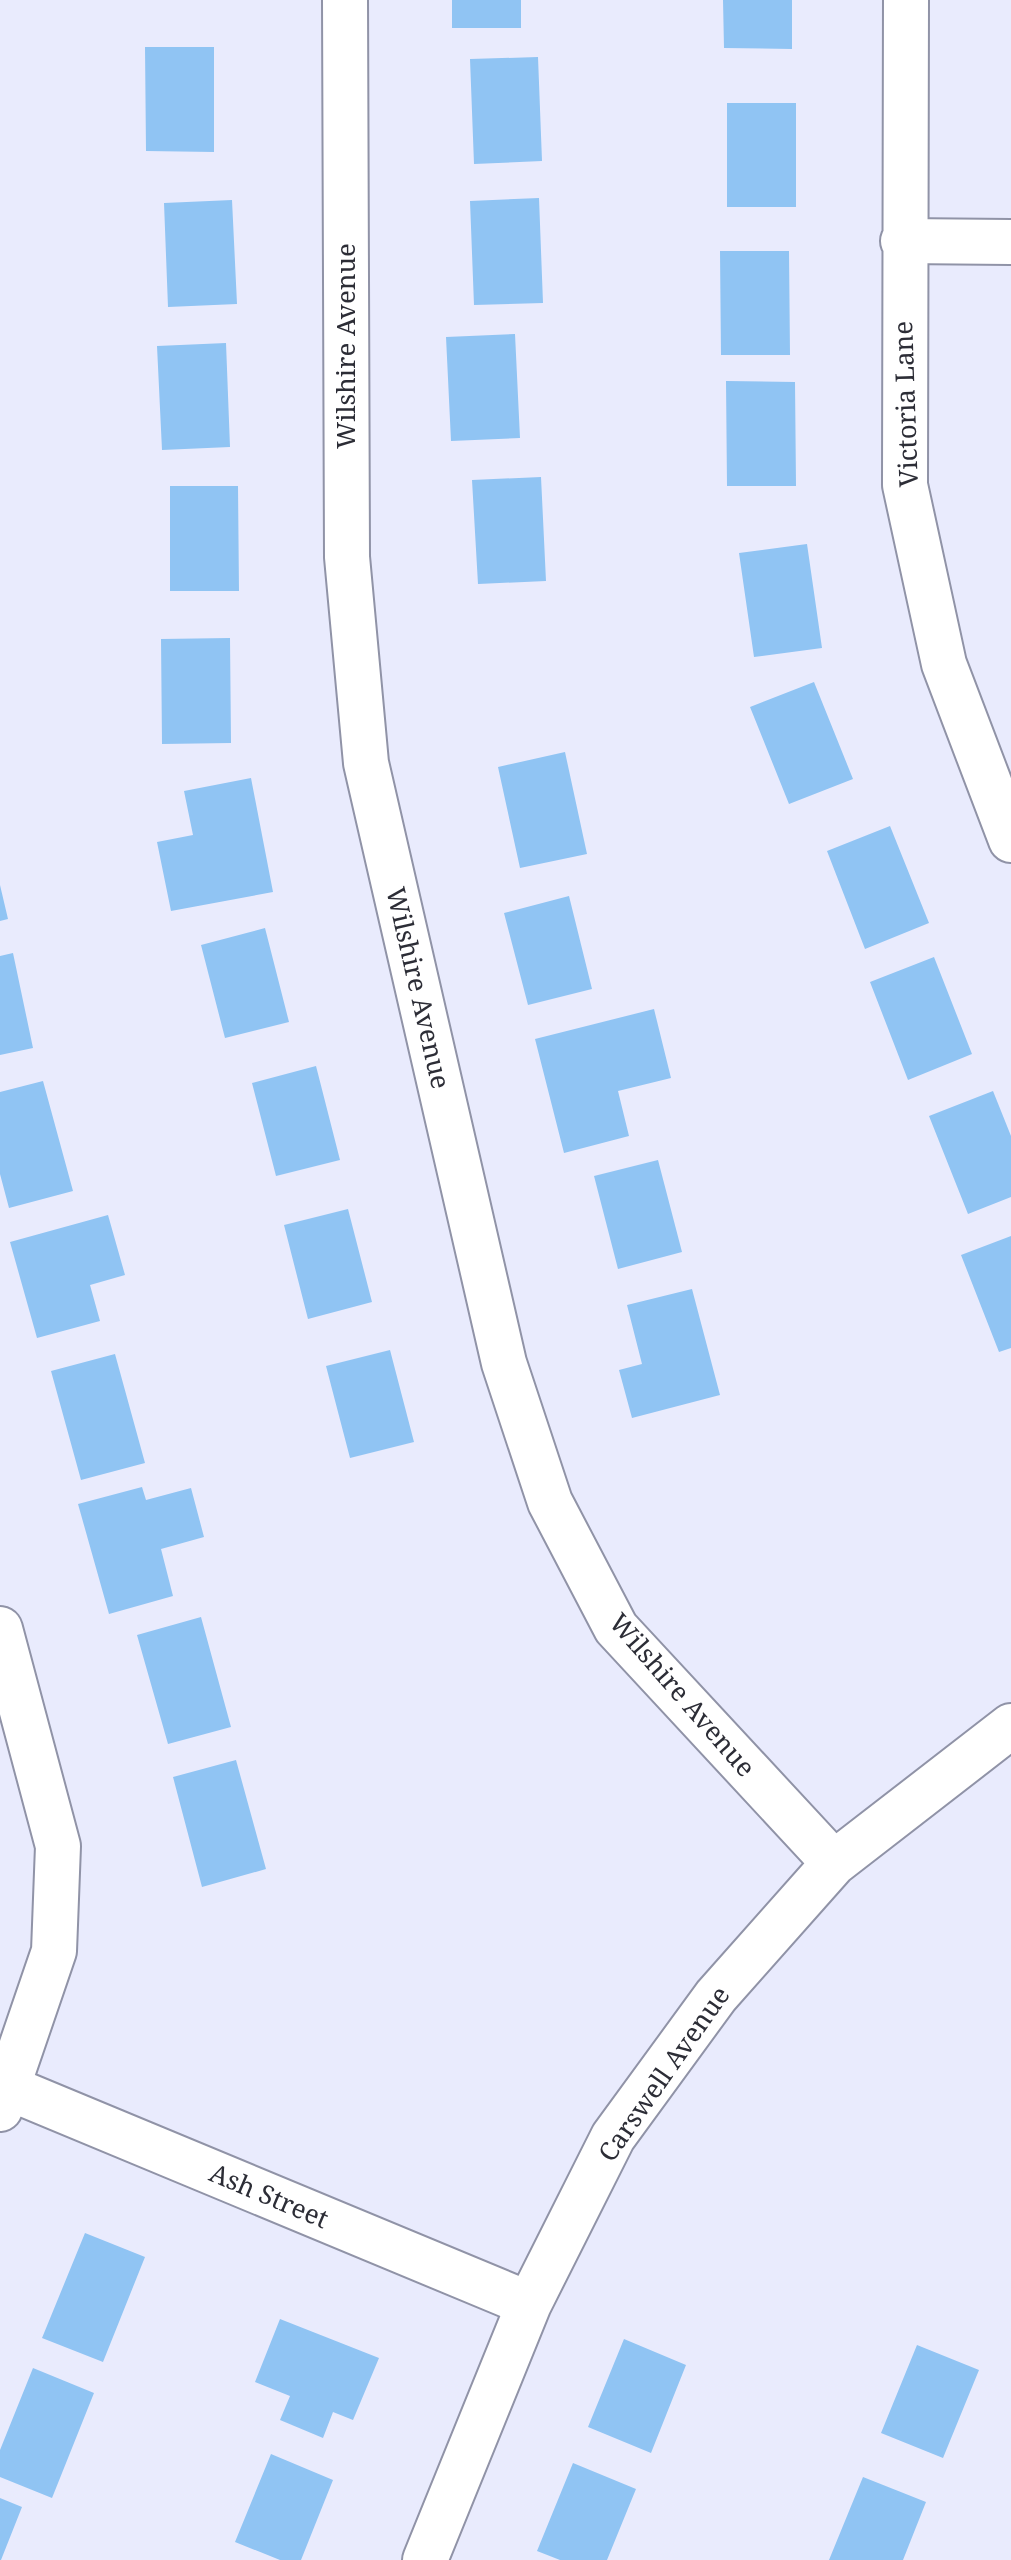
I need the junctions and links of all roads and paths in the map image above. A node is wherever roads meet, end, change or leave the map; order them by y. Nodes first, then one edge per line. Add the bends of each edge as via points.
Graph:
1 (345, 0) edge
2 (906, 0) edge
3 (903, 241) junction
4 (1011, 242) edge
5 (1011, 840) edge
6 (0, 1629) edge
7 (1011, 1726) edge
8 (834, 1863) junction
9 (4, 2099) edge
10 (529, 2304) junction
11 (425, 2560) edge

1 - 8 street, Wilshire Avenue via 347,557 366,763 504,1363 550,1502 616,1628
2 - 3 street, Victoria Lane
3 - 4 street
3 - 5 street, Victoria Lane via 905,485 944,664
6 - 9 street via 58,1846 54,1951
7 - 8 street, Carswell Avenue
8 - 10 street, Carswell Avenue via 716,1996 613,2137
9 - 10 street, Ash Street
10 - 11 street, Carswell Avenue

